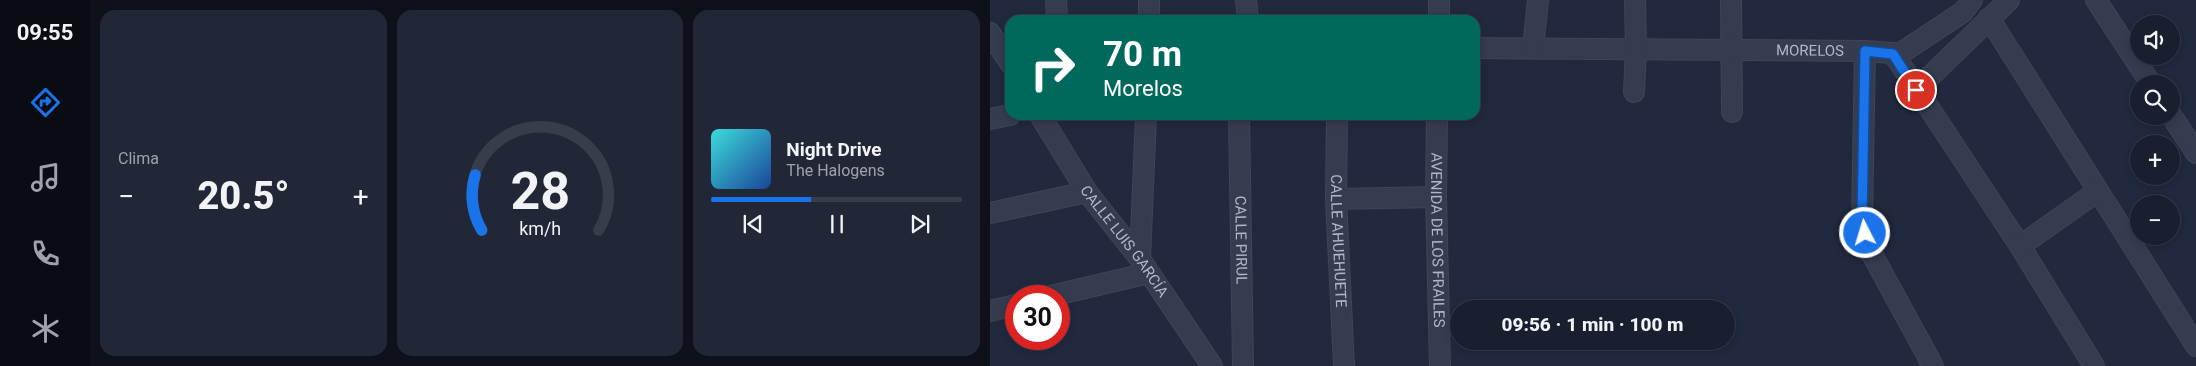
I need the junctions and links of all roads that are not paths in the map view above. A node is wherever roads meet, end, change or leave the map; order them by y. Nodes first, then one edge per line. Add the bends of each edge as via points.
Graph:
1 (1056, 0) edge
2 (1149, 0) edge
3 (1246, 0) edge
4 (1439, 0) edge
5 (1538, 0) edge
6 (1635, 0) edge
7 (1731, 0) edge
8 (1972, 0) edge
9 (2009, 0) edge
10 (2096, 0) edge
11 (1057, 15) edge
12 (1149, 15) edge
13 (1248, 15) edge
14 (1439, 15) edge
15 (1990, 18) junction
16 (990, 34) edge
17 (1480, 48) edge
18 (1533, 48) junction
19 (1636, 49) junction
20 (1732, 50) junction
21 (1865, 51) junction
22 (1005, 55) edge
23 (1895, 57) junction
24 (2145, 75) edge
25 (1916, 90) junction
26 (1634, 92) dead end
27 (1732, 112) dead end
28 (1005, 116) edge
29 (990, 119) edge
30 (1043, 120) edge
31 (1146, 120) edge
32 (1239, 120) edge
33 (1337, 120) edge
34 (1437, 120) edge
35 (2178, 125) edge
36 (2196, 153) edge
37 (2098, 191) junction
38 (1087, 192) junction
39 (1436, 197) junction
40 (1336, 199) junction
41 (990, 213) edge
42 (2020, 246) junction
43 (1144, 266) junction
44 (1070, 290) edge
45 (1005, 307) edge
46 (990, 311) edge
47 (2196, 346) edge
48 (1212, 366) edge
49 (1243, 366) edge
50 (1344, 366) edge
51 (1440, 366) edge
52 (1933, 366) edge
53 (2094, 366) edge

1 - 11 street
2 - 12 street
3 - 13 street
4 - 14 street
5 - 18 street
6 - 19 street
7 - 20 street
8 - 23 street via 1963,12
9 - 15 street
10 - 24 street
15 - 25 street
15 - 37 street
16 - 22 street
17 - 18 street, MORELOS
18 - 19 street, MORELOS
19 - 20 street, MORELOS
19 - 26 street
20 - 21 street, MORELOS
20 - 27 street
21 - 23 street, MORELOS via 1893,54
21 - 52 street via 1862,221 1867,245
23 - 25 street
25 - 42 street
28 - 29 street
30 - 38 street, CALLE LUIS GARCÍA
31 - 43 street
32 - 49 street, CALLE PIRUL
33 - 40 street, CALLE AHUEHUETE
34 - 39 street, AVENIDA DE LOS FRAILES
35 - 36 street
37 - 42 street
37 - 47 street
38 - 41 street
38 - 43 street, CALLE LUIS GARCÍA
39 - 40 street
39 - 51 street, AVENIDA DE LOS FRAILES
40 - 50 street, CALLE AHUEHUETE
42 - 53 street
43 - 44 street
43 - 48 street, CALLE LUIS GARCÍA
45 - 46 street

